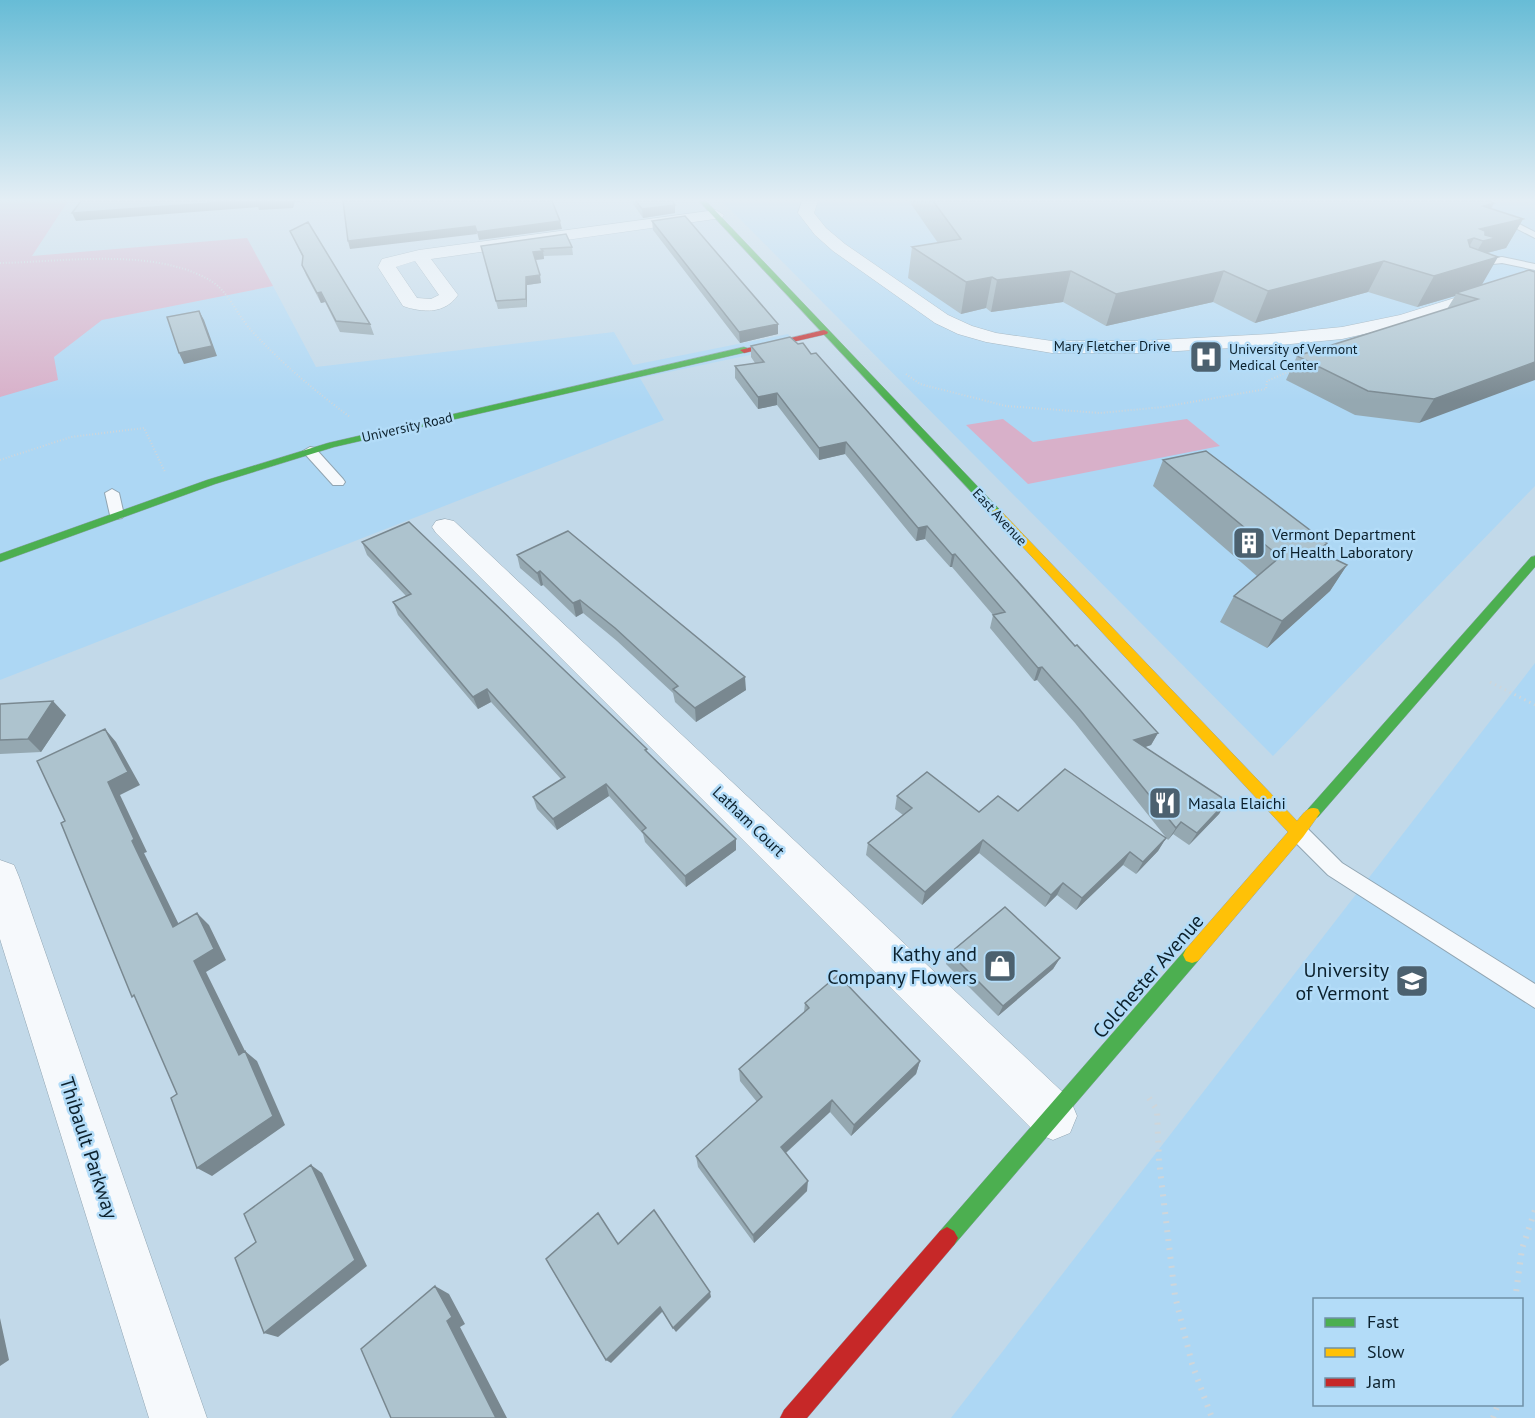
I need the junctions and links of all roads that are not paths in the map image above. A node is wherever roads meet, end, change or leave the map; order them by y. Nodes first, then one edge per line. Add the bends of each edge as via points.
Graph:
1 (764, 267) edge
2 (866, 267) edge
3 (1535, 278) edge
4 (824, 332) junction
5 (310, 451) junction
6 (338, 482) dead end
7 (112, 494) dead end
8 (117, 515) junction
9 (445, 527) dead end
10 (0, 558) edge
11 (1535, 560) edge
12 (1298, 832) junction
13 (0, 878) edge
14 (1535, 997) edge
15 (1053, 1116) junction
16 (178, 1418) edge
17 (792, 1418) edge

1 - 4 main road, East Avenue
2 - 3 street, Mary Fletcher Drive via 931,315 965,330 1040,346 1094,348 1298,338 1385,325 1426,314 1489,286
4 - 5 main road, University Road
4 - 12 main road, East Avenue
5 - 6 lane
5 - 8 main road, University Road
7 - 8 lane
8 - 10 main road, University Road
9 - 15 street, Latham Court
11 - 12 main road, Colchester Avenue
12 - 14 lane via 1335,869
12 - 15 main road, Colchester Avenue
13 - 16 street, Thibault Parkway
15 - 17 main road, Colchester Avenue

